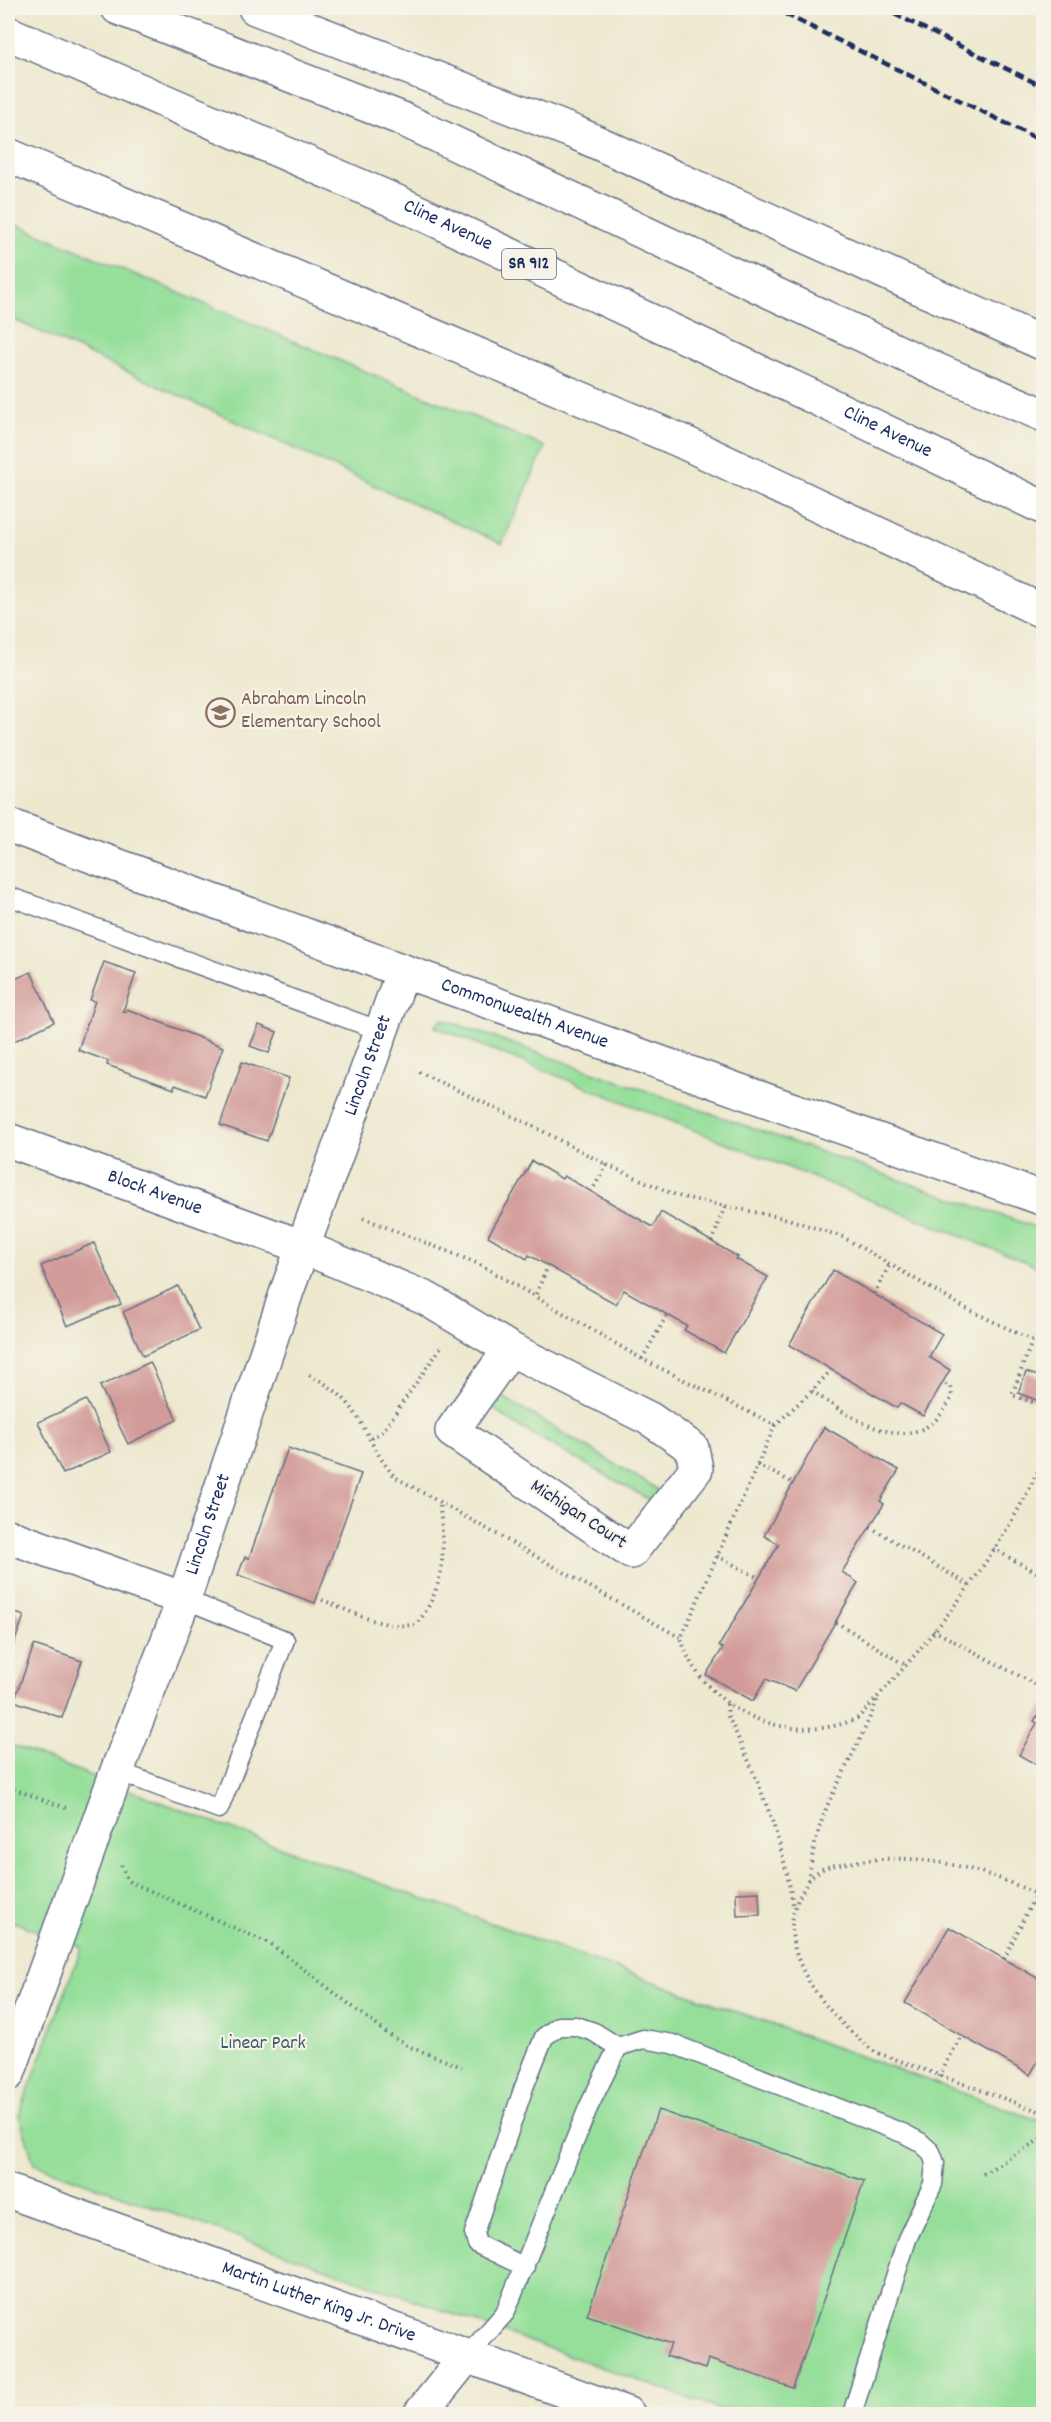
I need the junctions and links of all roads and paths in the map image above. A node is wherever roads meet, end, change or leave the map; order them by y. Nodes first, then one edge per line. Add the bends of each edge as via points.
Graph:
1 (118, 8) edge
2 (255, 8) edge
3 (8, 33) edge
4 (8, 155) edge
5 (1044, 344) edge
6 (1044, 415) edge
7 (1044, 508) edge
8 (1044, 612) edge
9 (8, 825) edge
10 (8, 896) edge
11 (404, 971) junction
12 (381, 1031) junction
13 (418, 1072) dead end
14 (8, 1140) edge
15 (607, 1166) junction
16 (591, 1192) dead end
17 (1044, 1199) edge
18 (725, 1206) junction
19 (363, 1218) dead end
20 (712, 1242) dead end
21 (303, 1247) junction
22 (890, 1264) junction
23 (548, 1266) dead end
24 (536, 1294) junction
25 (874, 1294) dead end
26 (667, 1315) dead end
27 (446, 1340) dead end
28 (1032, 1341) junction
29 (1044, 1346) edge
30 (510, 1349) junction
31 (642, 1359) junction
32 (831, 1370) dead end
33 (309, 1375) dead end
34 (942, 1382) dead end
35 (812, 1391) junction
36 (1044, 1406) edge
37 (775, 1425) junction
38 (371, 1438) junction
39 (1044, 1457) edge
40 (757, 1465) junction
41 (794, 1483) dead end
42 (439, 1501) junction
43 (870, 1527) dead end
44 (8, 1536) edge
45 (993, 1549) junction
46 (717, 1556) junction
47 (1044, 1576) edge
48 (759, 1578) dead end
49 (969, 1585) junction
50 (184, 1599) junction
51 (322, 1600) dead end
52 (836, 1622) dead end
53 (933, 1630) junction
54 (681, 1638) junction
55 (905, 1665) junction
56 (1044, 1689) edge
57 (880, 1695) junction
58 (727, 1704) junction
59 (117, 1771) junction
60 (8, 1787) edge
61 (99, 1820) junction
62 (807, 1883) junction
63 (1036, 1894) junction
64 (1044, 1898) edge
65 (793, 1906) junction
66 (1004, 1959) dead end
67 (961, 2036) dead end
68 (618, 2047) junction
69 (462, 2067) dead end
70 (8, 2074) edge
71 (939, 2077) junction
72 (1044, 2114) edge
73 (1044, 2137) edge
74 (982, 2174) dead end
75 (8, 2192) edge
76 (525, 2267) junction
77 (465, 2357) junction
78 (420, 2415) edge
79 (628, 2415) edge
80 (852, 2415) edge

1 - 6 main road via 400,118 928,366
2 - 5 main road via 576,133
3 - 7 main road, Cline Avenue / SR 912 via 397,202
4 - 8 main road via 681,441
9 - 11 main road, Commonwealth Avenue
10 - 12 lane
11 - 12 main road, Lincoln Street
11 - 17 main road, Commonwealth Avenue
12 - 21 main road, Lincoln Street
13 - 15 path
14 - 21 main road, Block Avenue
15 - 16 path
15 - 18 path via 678,1196
18 - 20 path
18 - 22 path via 788,1219 843,1237
19 - 24 path via 479,1264
21 - 30 main road, Michigan Court via 426,1299
21 - 50 main road, Lincoln Street
22 - 25 path
22 - 28 path via 963,1307
23 - 24 path
24 - 31 path
26 - 31 path
27 - 38 path via 383,1431
28 - 29 path
28 - 36 path via 1012,1395
30 - 30 main road, Michigan Court via 452,1431 631,1552 696,1469 692,1448 650,1419
31 - 37 path
32 - 35 path
33 - 38 path via 329,1385 351,1404
34 - 35 path via 950,1387 952,1396 947,1406 925,1429 900,1434 861,1421
35 - 37 path
37 - 40 path
38 - 42 path via 381,1461 395,1476
39 - 45 path
40 - 41 path
40 - 46 path
42 - 51 path via 442,1564 438,1592 417,1624 388,1625
42 - 54 path
43 - 49 path
44 - 50 main road
45 - 47 path
45 - 49 path
46 - 48 path
46 - 54 path
49 - 53 path
50 - 59 main road, Lincoln Street
50 - 59 lane via 285,1640 219,1809
52 - 55 path
53 - 55 path
53 - 56 path
54 - 58 path via 698,1676
55 - 57 path
57 - 58 path via 858,1718 840,1726 799,1727 762,1722
57 - 62 path via 828,1805
58 - 65 path via 728,1716 770,1810 786,1863
59 - 61 main road, Lincoln Street
60 - 61 path
61 - 69 path via 128,1881 271,1944 388,2034
61 - 70 main road, Lincoln Street
62 - 63 path via 815,1874 841,1864 875,1858 898,1859 943,1862
62 - 65 path
63 - 64 path
63 - 66 path
65 - 71 path via 798,1959 806,1980 824,2004 853,2036 875,2052
67 - 71 path
68 - 76 lane via 588,2108
68 - 76 lane via 576,2026 559,2026 544,2037 474,2234 477,2244
68 - 80 lane via 643,2039 673,2044 905,2134 931,2152 936,2163 933,2184 907,2239
71 - 72 path
73 - 74 path
75 - 77 main road, Martin Luther King Jr. Drive
76 - 77 lane via 505,2313
77 - 78 main road
77 - 79 main road, Martin Luther King Jr. Drive

